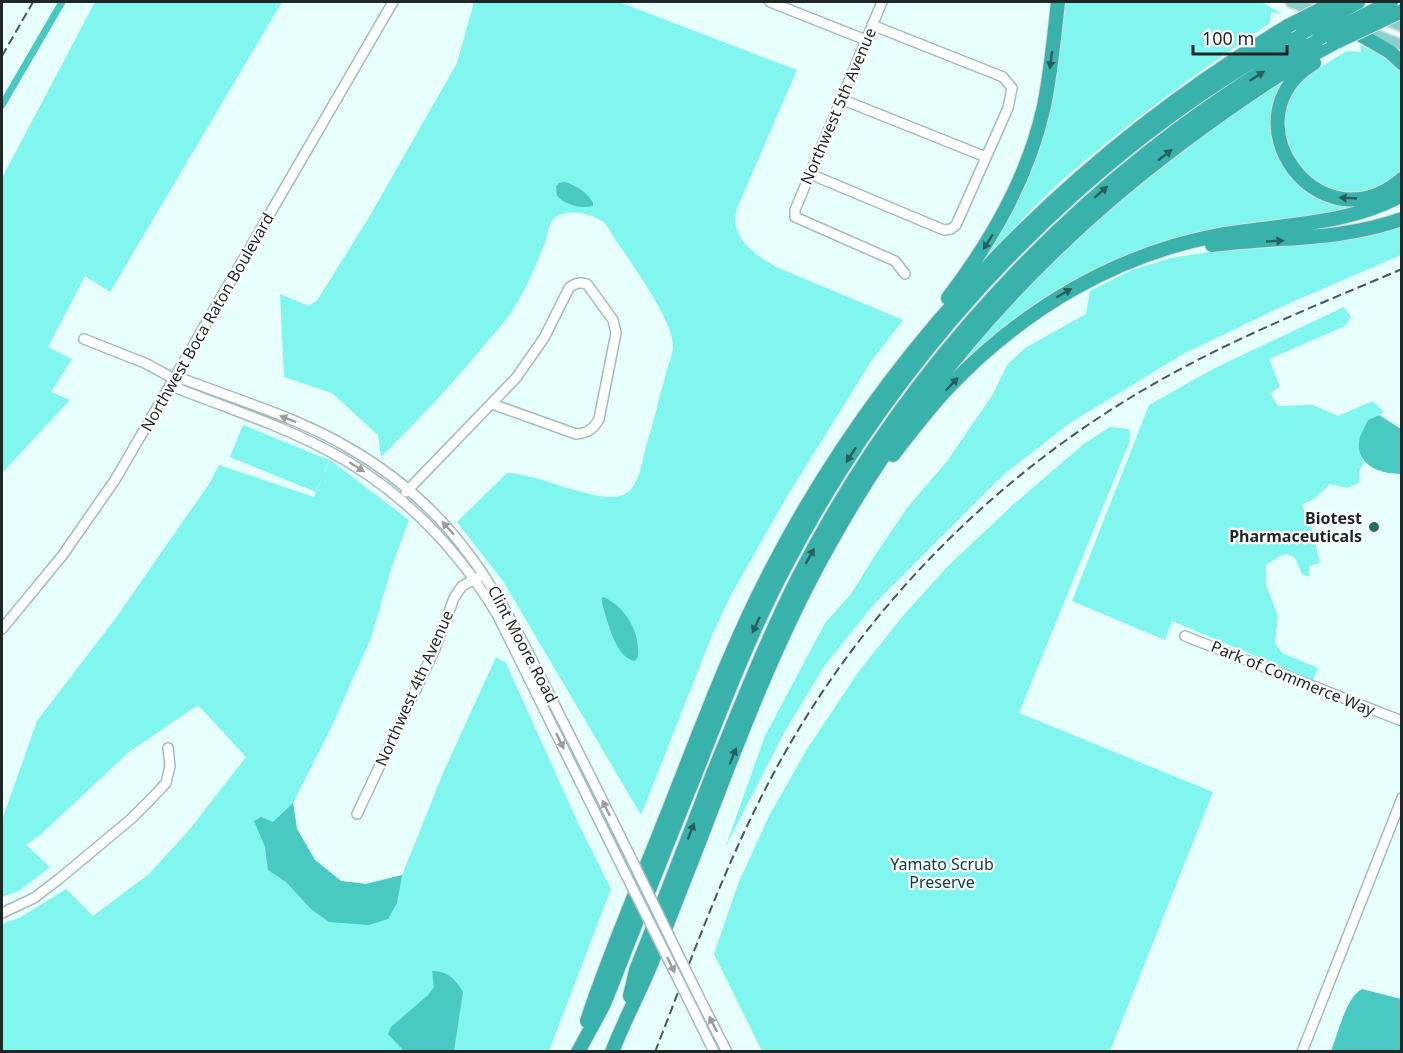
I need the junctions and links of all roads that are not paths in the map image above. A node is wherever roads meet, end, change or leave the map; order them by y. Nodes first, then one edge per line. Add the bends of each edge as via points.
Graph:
1 (393, 2) edge
2 (770, 2) edge
3 (882, 2) edge
4 (1058, 2) edge
5 (1291, 2) edge
6 (1319, 2) edge
7 (1336, 2) edge
8 (1358, 2) edge
9 (1382, 2) edge
10 (1391, 2) edge
11 (1401, 10) edge
12 (1327, 16) junction
13 (872, 25) junction
14 (1288, 26) junction
15 (1401, 26) edge
16 (866, 40) junction
17 (1337, 45) junction
18 (1401, 45) edge
19 (1401, 63) edge
20 (841, 99) junction
21 (986, 157) junction
22 (810, 174) junction
23 (1401, 179) edge
24 (1401, 195) edge
25 (1401, 219) edge
26 (905, 274) dead end
27 (1095, 277) junction
28 (84, 339) dead end
29 (908, 356) junction
30 (174, 380) junction
31 (492, 404) junction
32 (258, 408) junction
33 (254, 418) junction
34 (409, 490) junction
35 (860, 493) junction
36 (400, 498) junction
37 (484, 573) junction
38 (475, 579) junction
39 (2, 629) edge
40 (1185, 636) dead end
41 (1401, 721) edge
42 (168, 748) dead end
43 (1401, 798) edge
44 (357, 814) dead end
45 (2, 913) edge
46 (623, 1024) junction
47 (577, 1052) edge
48 (612, 1052) edge
49 (714, 1052) edge
50 (727, 1052) edge
51 (1302, 1052) edge

1 - 30 street, Northwest Boca Raton Boulevard
2 - 16 street
3 - 13 street, Northwest 5th Avenue
4 -> 29 highway via 1044,106 1023,175 990,240
5 - 12 main road
6 - 14 highway, bridge
7 - 14 highway, bridge
7 - 15 main road
8 -> 47 highway, bridge via 1257,58 1124,152 1020,246 927,350 878,416 809,523 760,617 604,1004
9 - 11 highway
46 -> 10 highway, bridge via 636,970 768,639 822,535 891,425 993,299 1093,200 1199,115 1256,76 1319,38
11 - 17 highway, bridge
12 - 18 main road
12 - 19 highway via 1385,49
13 - 16 street, Northwest 5th Avenue
13 - 21 street via 1006,79 1012,88 1010,101
14 - 29 highway via 1195,86 1093,165 985,269
16 - 20 street, Northwest 5th Avenue
23 -> 17 highway via 1369,197 1342,199 1309,186 1285,159 1278,122 1285,94 1305,69
35 -> 17 highway via 894,438 955,357 1058,247 1191,135 1266,83
20 - 21 street
20 - 22 street, Northwest 5th Avenue
21 - 22 street via 956,225 944,230
22 - 26 street, Northwest 5th Avenue via 795,217 895,261
24 - 27 highway via 1379,207 1353,214 1181,244
27 -> 25 highway via 1187,249 1335,236
35 -> 27 highway via 935,402 980,356 1045,305
28 - 30 street, Clint Moore Road via 147,364
29 - 47 highway via 828,470 754,603 594,1000
30 - 32 street, Clint Moore Road via 186,380
30 - 33 street, Clint Moore Road via 179,389
30 - 39 street, Northwest Boca Raton Boulevard via 99,507
31 - 31 street via 540,345 569,288 581,282 587,284 613,320 616,333 596,425 576,434
31 - 34 street
32 - 33 street
34 -> 32 street, Clint Moore Road via 349,448 305,425
33 -> 36 street, Clint Moore Road via 343,458
34 - 36 street
37 -> 34 street, Clint Moore Road via 446,525
46 -> 35 highway via 780,641
36 - 38 street, Clint Moore Road via 440,536
37 - 38 street, Northwest 4th Avenue
50 -> 37 street, Clint Moore Road, bridge via 522,638
38 - 44 street, Northwest 4th Avenue via 462,586 454,598 435,650
38 -> 49 street, Clint Moore Road, bridge via 506,632
40 - 41 street, Park of Commerce Way
42 - 45 street via 170,766 166,783 131,819 34,898
43 - 51 street
46 - 48 highway

